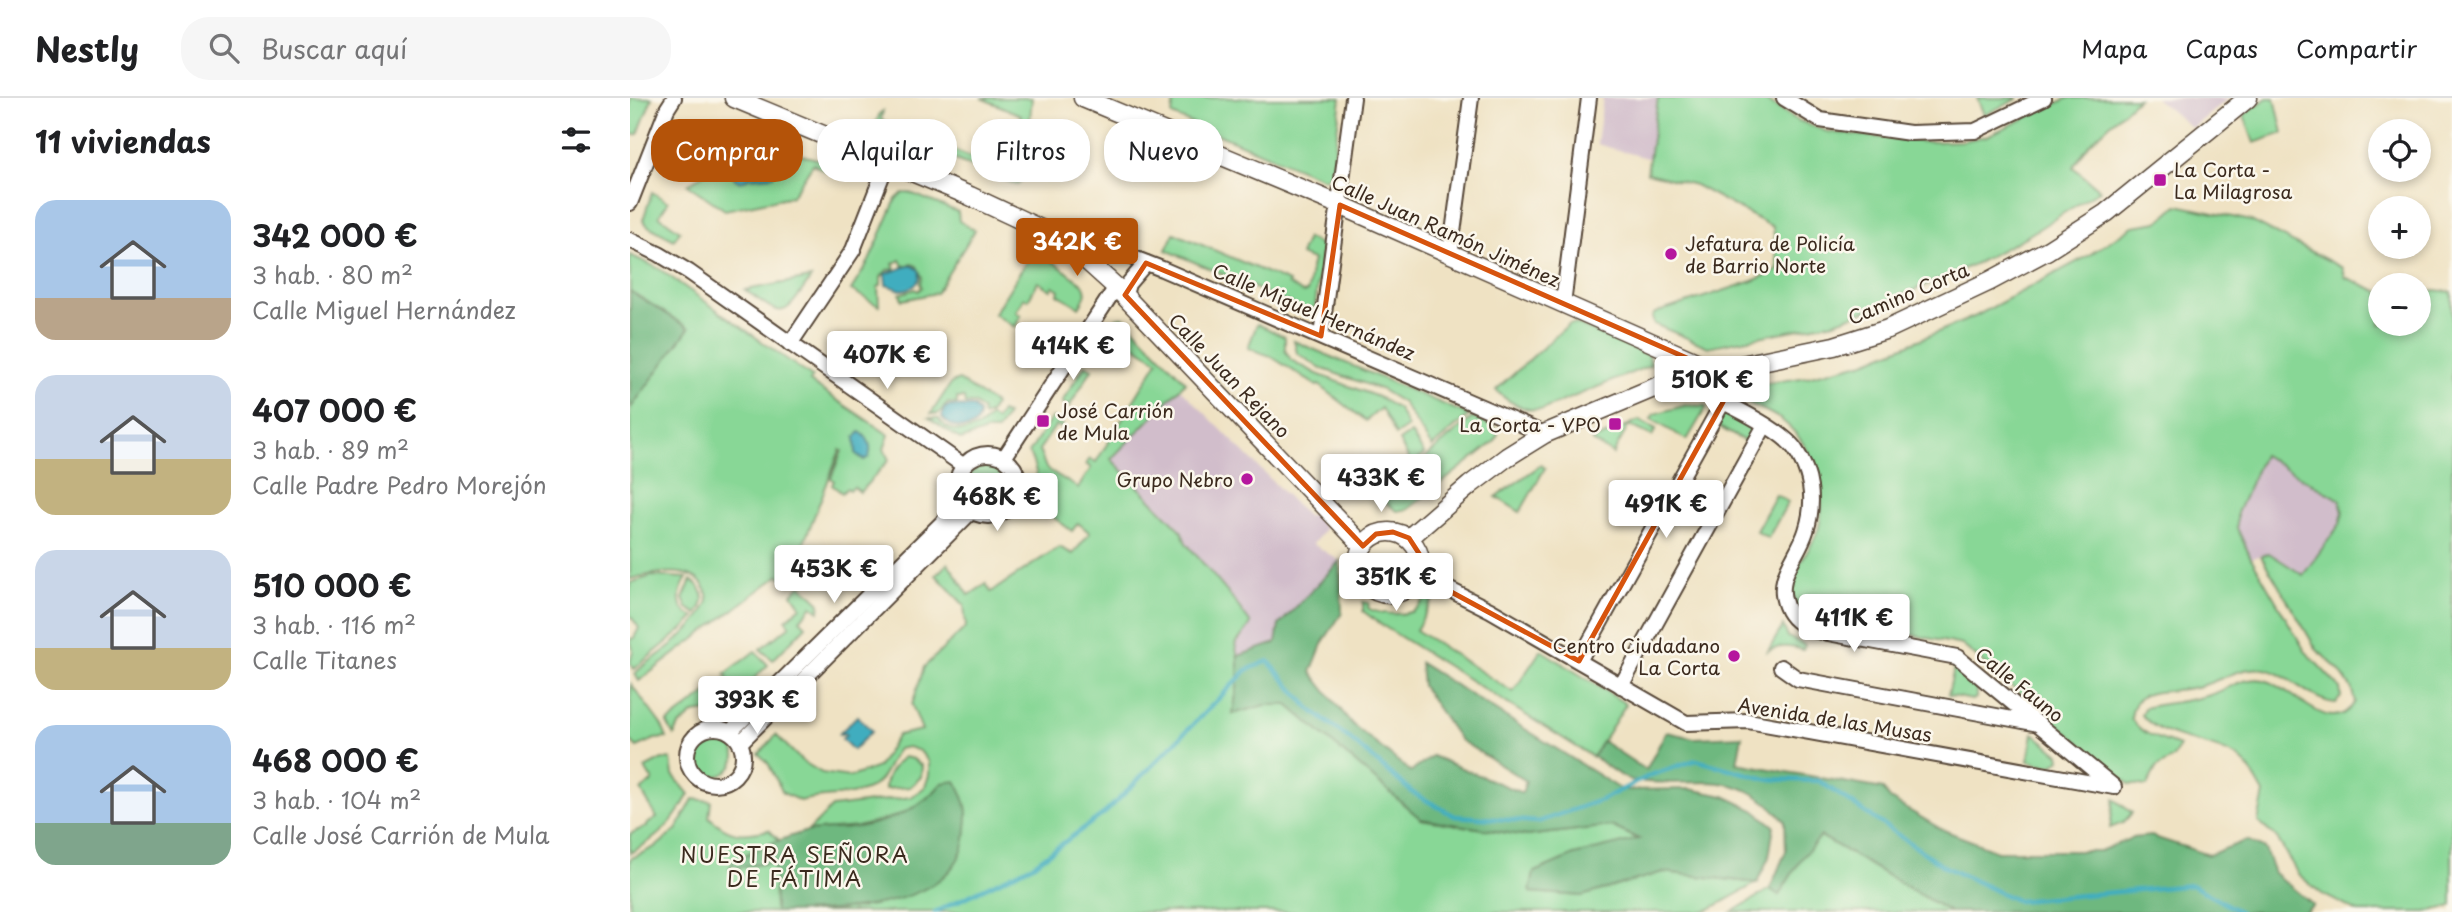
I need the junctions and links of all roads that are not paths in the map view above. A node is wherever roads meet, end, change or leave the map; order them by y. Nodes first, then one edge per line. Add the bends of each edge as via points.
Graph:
1 (674, 98) edge
2 (734, 98) edge
3 (1083, 98) edge
4 (1353, 98) edge
5 (1471, 98) edge
6 (1589, 98) edge
7 (1784, 98) edge
8 (2044, 98) edge
9 (2248, 98) edge
10 (817, 133) edge
11 (880, 182) edge
12 (935, 182) edge
13 (630, 203) edge
14 (1339, 205) junction
15 (630, 240) edge
16 (1064, 240) junction
17 (1450, 255) junction
18 (1146, 263) junction
19 (1120, 291) junction
20 (1563, 304) junction
21 (1321, 337) junction
22 (790, 344) junction
23 (1714, 370) junction
24 (1675, 379) junction
25 (1723, 402) junction
26 (1765, 425) junction
27 (1544, 434) junction
28 (1004, 458) junction
29 (964, 466) junction
30 (967, 507) junction
31 (1409, 538) junction
32 (1363, 546) junction
33 (1418, 574) junction
34 (1579, 661) junction
35 (1781, 667) dead end
36 (1621, 686) junction
37 (2041, 724) junction
38 (736, 737) dead end
39 (2114, 787) joint

1 - 13 street
2 - 10 street, Calle Miguel Hernández
3 - 14 street, Calle Juan Ramón Jiménez
4 - 14 street
5 - 17 street
6 - 20 street
7 - 8 street via 1819,120 1910,132 1975,131
9 - 23 street, Camino Corta via 2106,213 1990,281 1888,329 1845,343
11 - 22 street via 853,250
12 - 16 street, Calle Miguel Hernández
14 - 17 street, Calle Juan Ramón Jiménez
14 - 21 street
15 - 22 street via 689,272
16 - 18 street, Calle Miguel Hernández
16 - 19 street, Calle Miguel Hernández
17 - 20 street, Calle Juan Ramón Jiménez
18 - 19 street
18 - 21 street, Calle Miguel Hernández
19 - 28 street via 1103,304
19 - 32 street, Calle Juan Rejano
20 - 23 street, Calle Juan Ramón Jiménez
21 - 27 street, Calle Miguel Hernández
22 - 29 street
23 - 24 street, Camino Corta
24 - 25 street, Calle Fauno
24 - 27 street, Camino Corta
25 - 26 street, Calle Fauno
25 - 34 street
26 - 36 street
26 - 37 street, Calle Fauno via 1794,448 1811,482 1806,533 1784,575 1781,595 1798,623 1812,630 1957,657
27 - 31 street, Camino Corta via 1470,485
28 - 29 street via 976,456
28 - 30 street via 1018,474 1019,494 1008,510 990,517
29 - 30 street via 957,491
30 - 38 street
31 - 32 street via 1393,532 1376,534
31 - 33 street via 1420,555
32 - 33 street via 1358,560 1360,575 1372,589 1389,595 1407,589
33 - 34 street, Avenida de las Musas
34 - 36 street, Avenida de las Musas
35 - 37 street via 1798,679
36 - 39 street, Avenida de las Musas via 1686,723 1748,721
37 - 39 street, Calle Fauno

